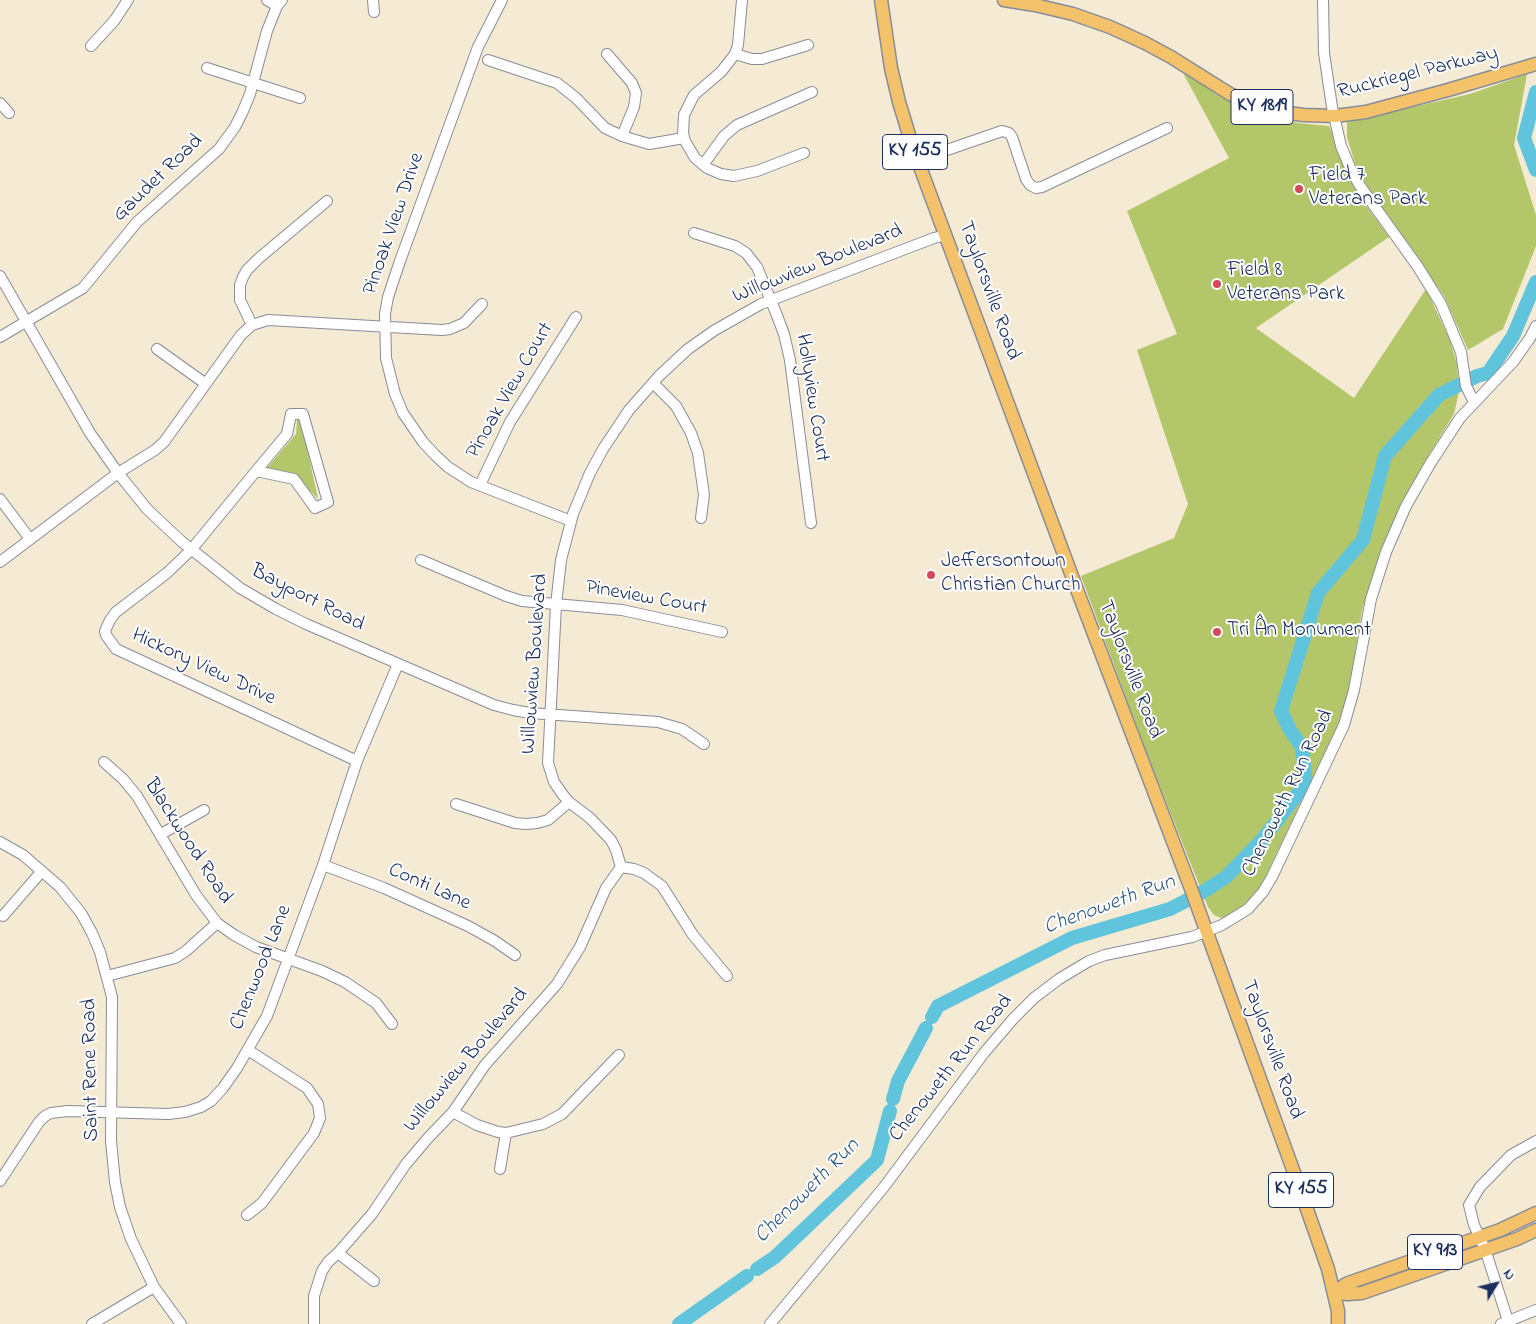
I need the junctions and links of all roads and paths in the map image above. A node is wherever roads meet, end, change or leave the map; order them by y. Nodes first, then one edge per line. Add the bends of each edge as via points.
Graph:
1 (128, 0) edge
2 (267, 0) edge
3 (373, 0) edge
4 (502, 0) edge
5 (742, 0) edge
6 (881, 0) edge
7 (1004, 0) edge
8 (1323, 0) edge
9 (280, 3) edge
10 (374, 12) dead end
11 (808, 45) dead end
12 (91, 46) dead end
13 (607, 54) dead end
14 (735, 54) junction
15 (488, 60) dead end
16 (1536, 64) edge
17 (207, 68) dead end
18 (253, 83) junction
19 (812, 92) dead end
20 (300, 98) dead end
21 (0, 103) edge
22 (9, 113) dead end
23 (1335, 116) junction
24 (1167, 128) dead end
25 (622, 136) junction
26 (684, 138) junction
27 (804, 153) dead end
28 (918, 160) junction
29 (703, 165) junction
30 (327, 201) dead end
31 (694, 233) dead end
32 (946, 235) junction
33 (0, 276) edge
34 (770, 300) junction
35 (482, 304) dead end
36 (576, 317) dead end
37 (26, 322) junction
38 (252, 325) junction
39 (1536, 326) edge
40 (384, 327) junction
41 (0, 337) edge
42 (157, 349) dead end
43 (653, 383) junction
44 (206, 384) junction
45 (1474, 402) junction
46 (256, 472) junction
47 (118, 474) junction
48 (480, 485) junction
49 (0, 499) edge
50 (700, 518) dead end
51 (571, 521) junction
52 (811, 523) dead end
53 (30, 539) junction
54 (191, 550) junction
55 (421, 560) dead end
56 (0, 562) edge
57 (556, 605) junction
58 (722, 632) dead end
59 (398, 664) junction
60 (550, 714) junction
61 (704, 744) dead end
62 (357, 761) junction
63 (104, 762) dead end
64 (570, 802) junction
65 (456, 804) dead end
66 (204, 810) dead end
67 (161, 834) junction
68 (0, 842) edge
69 (323, 865) junction
70 (621, 867) junction
71 (42, 871) junction
72 (3, 916) dead end
73 (217, 922) junction
74 (1207, 932) junction
75 (515, 955) dead end
76 (289, 959) junction
77 (107, 976) junction
78 (727, 976) dead end
79 (392, 1024) dead end
80 (248, 1050) junction
81 (619, 1055) dead end
82 (111, 1112) junction
83 (453, 1112) junction
84 (506, 1133) junction
85 (1536, 1141) edge
86 (500, 1169) dead end
87 (0, 1181) edge
88 (1536, 1213) edge
89 (247, 1215) dead end
90 (1536, 1230) edge
91 (1478, 1237) junction
92 (1484, 1249) junction
93 (338, 1253) junction
94 (374, 1281) dead end
95 (154, 1287) junction
96 (1334, 1293) junction
97 (1536, 1310) edge
98 (1506, 1323) edge
99 (92, 1324) edge
100 (181, 1324) edge
101 (314, 1324) edge
102 (770, 1324) edge
103 (1338, 1324) edge

1 - 12 street
2 - 9 street
3 - 10 street
4 - 40 street, Pinoak View Drive via 478,47 400,261 388,297
5 - 14 street via 740,38
6 - 28 main road, Taylorsville Road / KY 155 via 891,68
7 - 23 main road, Ruckriegel Parkway / KY 1819 via 1073,14 1110,27 1146,43 1254,105 1296,114
8 - 23 street via 1324,53
9 - 18 street, Gaudet Road via 267,31
11 - 14 street via 762,59
13 - 25 street via 632,83 636,93
14 - 26 street via 721,72 694,95 684,116
15 - 25 street via 557,83 605,128
16 - 23 main road, Ruckriegel Parkway / KY 1819 via 1381,108
17 - 18 street
18 - 20 street
18 - 37 street, Gaudet Road via 235,127 219,149 137,222 83,288
19 - 29 street via 737,124
21 - 22 street
23 - 45 street via 1341,146 1351,170 1441,304 1457,343 1466,386
24 - 28 street via 1036,188 1026,179 1012,138 1002,131
25 - 26 street via 650,144
26 - 29 street
27 - 29 street via 734,176 713,172
28 - 32 main road, Taylorsville Road / KY 155
30 - 38 street via 247,270 240,285 240,300
31 - 34 street, Hollyview Court via 735,246 746,253 757,267
32 - 34 street, Willowview Boulevard
32 - 74 main road, Taylorsville Road / KY 155
33 - 37 street, Bayport Road
34 - 43 street, Willowview Boulevard via 743,313 688,349
34 - 52 street, Hollyview Court via 784,334 790,360
35 - 40 street via 464,323 450,329
36 - 48 street, Pinoak View Court via 510,422
37 - 41 street, Gaudet Road
37 - 47 street, Bayport Road via 90,433
38 - 40 street via 268,320
38 - 44 street via 241,335
39 - 45 street, Chenoweth Run Road via 1513,362
40 - 48 street, Pinoak View Drive via 390,378 412,428 448,466
42 - 44 street
43 - 50 street via 676,406 691,432 698,453 704,496
43 - 51 street, Willowview Boulevard via 629,410 603,449
44 - 47 street via 164,442
45 - 74 street, Chenoweth Run Road via 1430,464 1394,532 1370,599 1354,690 1344,725 1272,877 1248,909
46 - 46 street, Hickory View Drive via 287,434 292,414 303,414 328,502 315,508 294,479
46 - 54 street, Hickory View Drive
47 - 53 street
47 - 54 street, Bayport Road via 147,509
48 - 51 street, Pinoak View Drive
49 - 53 street
51 - 57 street, Willowview Boulevard via 561,560
53 - 56 street
54 - 59 street, Bayport Road via 240,588 276,609
54 - 62 street, Hickory View Drive via 116,612 105,632 109,642 140,661
55 - 57 street, Pineview Court via 506,596
57 - 58 street, Pineview Court via 622,610
57 - 60 street, Willowview Boulevard
59 - 60 street, Bayport Road via 494,705
59 - 62 street, Chenwood Lane
60 - 61 street, Bayport Road via 658,722 682,729
60 - 64 street, Willowview Boulevard via 549,772
62 - 69 street, Chenwood Lane
63 - 67 street, Blackwood Road via 137,796
64 - 65 street via 548,820 537,824 515,823
64 - 70 street, Willowview Boulevard via 604,832 616,850
66 - 67 street
67 - 73 street, Blackwood Road via 196,895
68 - 71 street, Saint Rene Road
69 - 75 street, Conti Lane via 468,926
69 - 76 street, Chenwood Lane
70 - 78 street via 634,869 662,886 693,935
70 - 83 street, Willowview Boulevard via 606,888 580,947 557,984 485,1065
71 - 72 street
71 - 77 street, Saint Rene Road via 60,887 80,913 92,933
73 - 76 street, Blackwood Road via 247,942
73 - 77 street via 175,958
74 - 96 main road, Taylorsville Road / KY 155
74 - 102 street, Chenoweth Run Road via 1097,958 1069,972 1034,998 984,1054 884,1187
76 - 79 street via 346,982 381,1008
76 - 80 street, Chenwood Lane via 267,1016
77 - 82 street, Saint Rene Road via 113,1011
80 - 82 street, Chenwood Lane via 223,1088 201,1107 168,1114
80 - 89 street via 307,1088 318,1104 320,1118 309,1141 262,1203
81 - 84 street via 562,1114 543,1124
82 - 87 street, Chenwood Lane via 68,1111 45,1116
82 - 95 street, Saint Rene Road via 112,1156 120,1207
83 - 84 street via 486,1128
83 - 93 street, Willowview Boulevard via 406,1164 372,1214
84 - 86 street
85 - 91 street via 1511,1155 1472,1198 1469,1205
88 - 91 main road, KY 913
90 - 92 main road, KY 913
91 - 92 street
91 - 96 main road, KY 913 via 1346,1284
92 - 96 main road, KY 913 via 1362,1293
92 - 98 street
93 - 94 street
93 - 101 street, Willowview Boulevard via 318,1279
95 - 99 street
95 - 100 street, Saint Rene Road
96 - 103 main road, Taylorsville Road / KY 155
97 - 98 street

